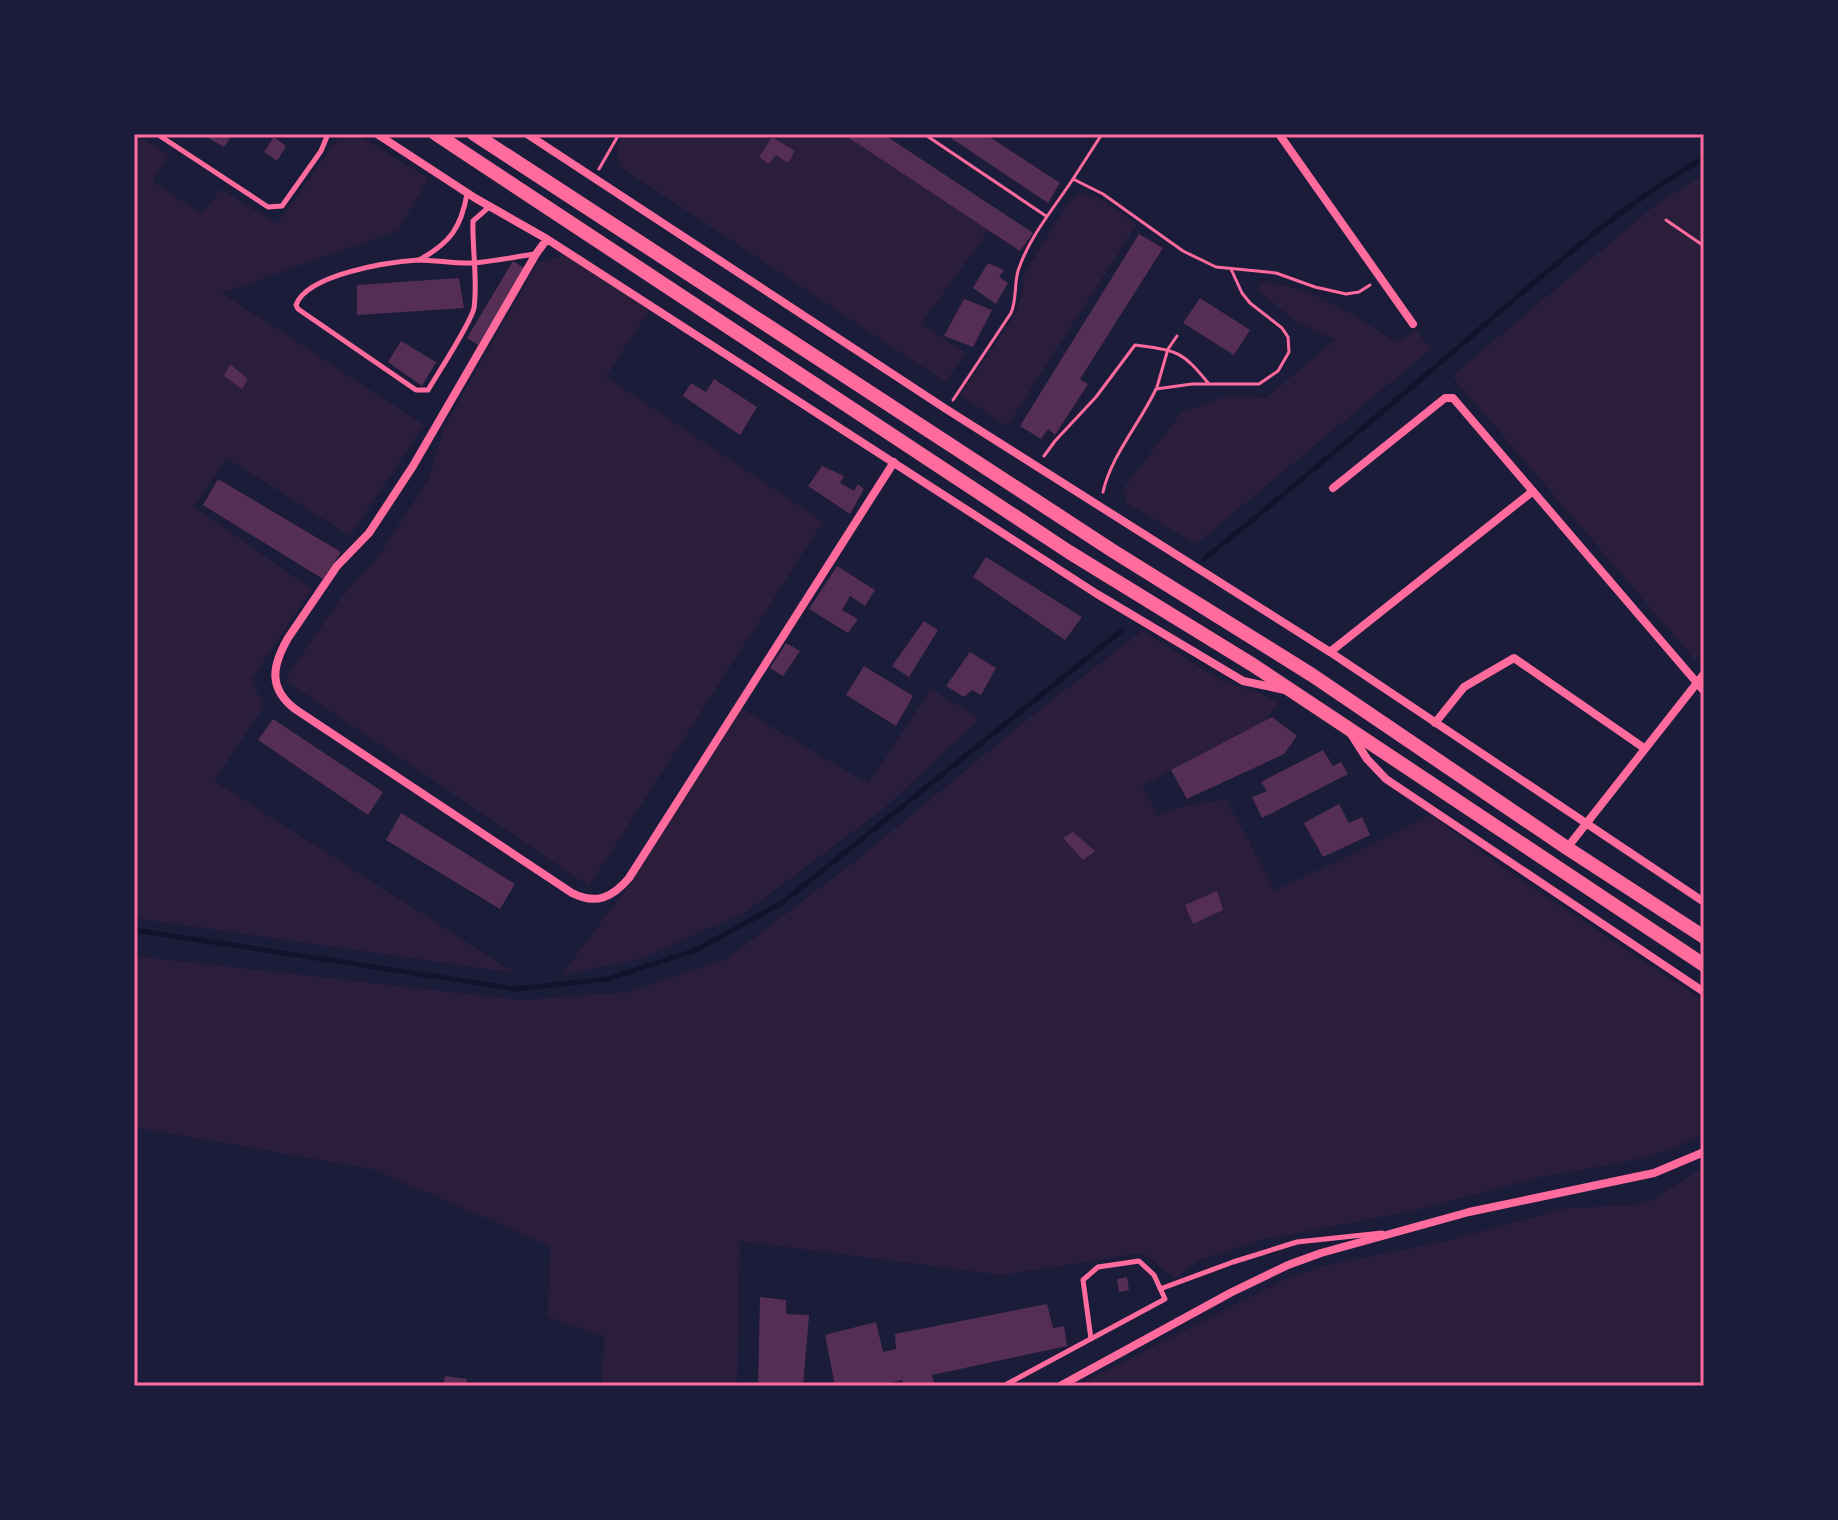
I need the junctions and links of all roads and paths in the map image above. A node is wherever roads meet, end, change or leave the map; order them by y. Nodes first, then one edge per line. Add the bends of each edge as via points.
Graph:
1 (157, 134) edge
2 (328, 134) edge
3 (377, 134) edge
4 (436, 134) edge
5 (474, 134) edge
6 (527, 134) edge
7 (619, 134) edge
8 (924, 134) edge
9 (1102, 134) edge
10 (1279, 134) edge
11 (593, 178) junction
12 (1073, 179) junction
13 (467, 193) junction
14 (489, 207) junction
15 (1046, 216) junction
16 (1666, 220) dead end
17 (547, 239) junction
18 (1704, 246) edge
19 (536, 254) junction
20 (419, 260) junction
21 (474, 263) junction
22 (1231, 269) junction
23 (1381, 279) junction
24 (1413, 324) dead end
25 (1177, 336) dead end
26 (1168, 349) junction
27 (1209, 384) junction
28 (1156, 389) junction
29 (946, 409) junction
30 (894, 462) junction
31 (1042, 471) junction
32 (1333, 488) dead end
33 (1533, 491) junction
34 (1099, 508) junction
35 (1330, 652) junction
36 (1704, 674) edge
37 (1697, 683) junction
38 (1704, 691) edge
39 (1296, 693) junction
40 (1435, 723) junction
41 (1346, 727) junction
42 (1644, 748) junction
43 (1586, 824) junction
44 (1567, 848) junction
45 (1704, 902) edge
46 (1704, 937) edge
47 (1704, 965) edge
48 (1704, 992) edge
49 (1704, 1152) edge
50 (1391, 1232) junction
51 (1160, 1289) junction
52 (1091, 1339) junction
53 (1004, 1386) edge
54 (1060, 1386) edge

1 - 2 lane via 275,208 290,195
3 - 13 street
4 - 39 main road via 976,492
5 - 44 main road via 1312,675
6 - 11 street
7 - 11 path
8 - 15 path
9 - 12 path
10 - 23 street
11 - 29 street
12 - 15 path
12 - 22 path via 1200,261
13 - 14 street
13 - 20 lane via 457,230
14 - 17 street
14 - 21 lane via 473,221
15 - 29 path via 1019,268 1011,313
16 - 18 path
17 - 19 street
17 - 30 street
19 - 21 lane
19 - 30 street via 413,466 288,638 275,677 279,695 295,709 572,893 602,900 629,878
20 - 21 lane
20 - 21 lane via 318,283 296,305 416,390 428,390 474,311
22 - 23 path via 1276,273 1346,294
22 - 27 path via 1242,293 1282,328 1289,352 1278,371 1259,384
23 - 24 street
25 - 26 path
26 - 27 path via 1189,360
26 - 28 path
26 - 31 path via 1135,345 1044,455
27 - 28 path
28 - 34 path via 1114,463
29 - 31 street
30 - 39 street via 1243,681
31 - 34 street
32 - 33 street via 1445,398 1453,398
33 - 35 street
33 - 37 street
34 - 35 street
35 - 40 street
36 - 37 street
37 - 38 street
37 - 42 street
39 - 41 main road
40 - 42 street via 1464,687 1514,658
40 - 43 street
41 - 47 main road
41 - 48 street via 1386,779
42 - 43 street
43 - 44 street
43 - 45 street
44 - 46 main road
49 - 50 street via 1654,1173
50 - 51 lane via 1297,1242
50 - 54 street via 1262,1277
51 - 52 lane via 1165,1299
51 - 52 lane via 1139,1261 1098,1267 1083,1280
52 - 53 lane

